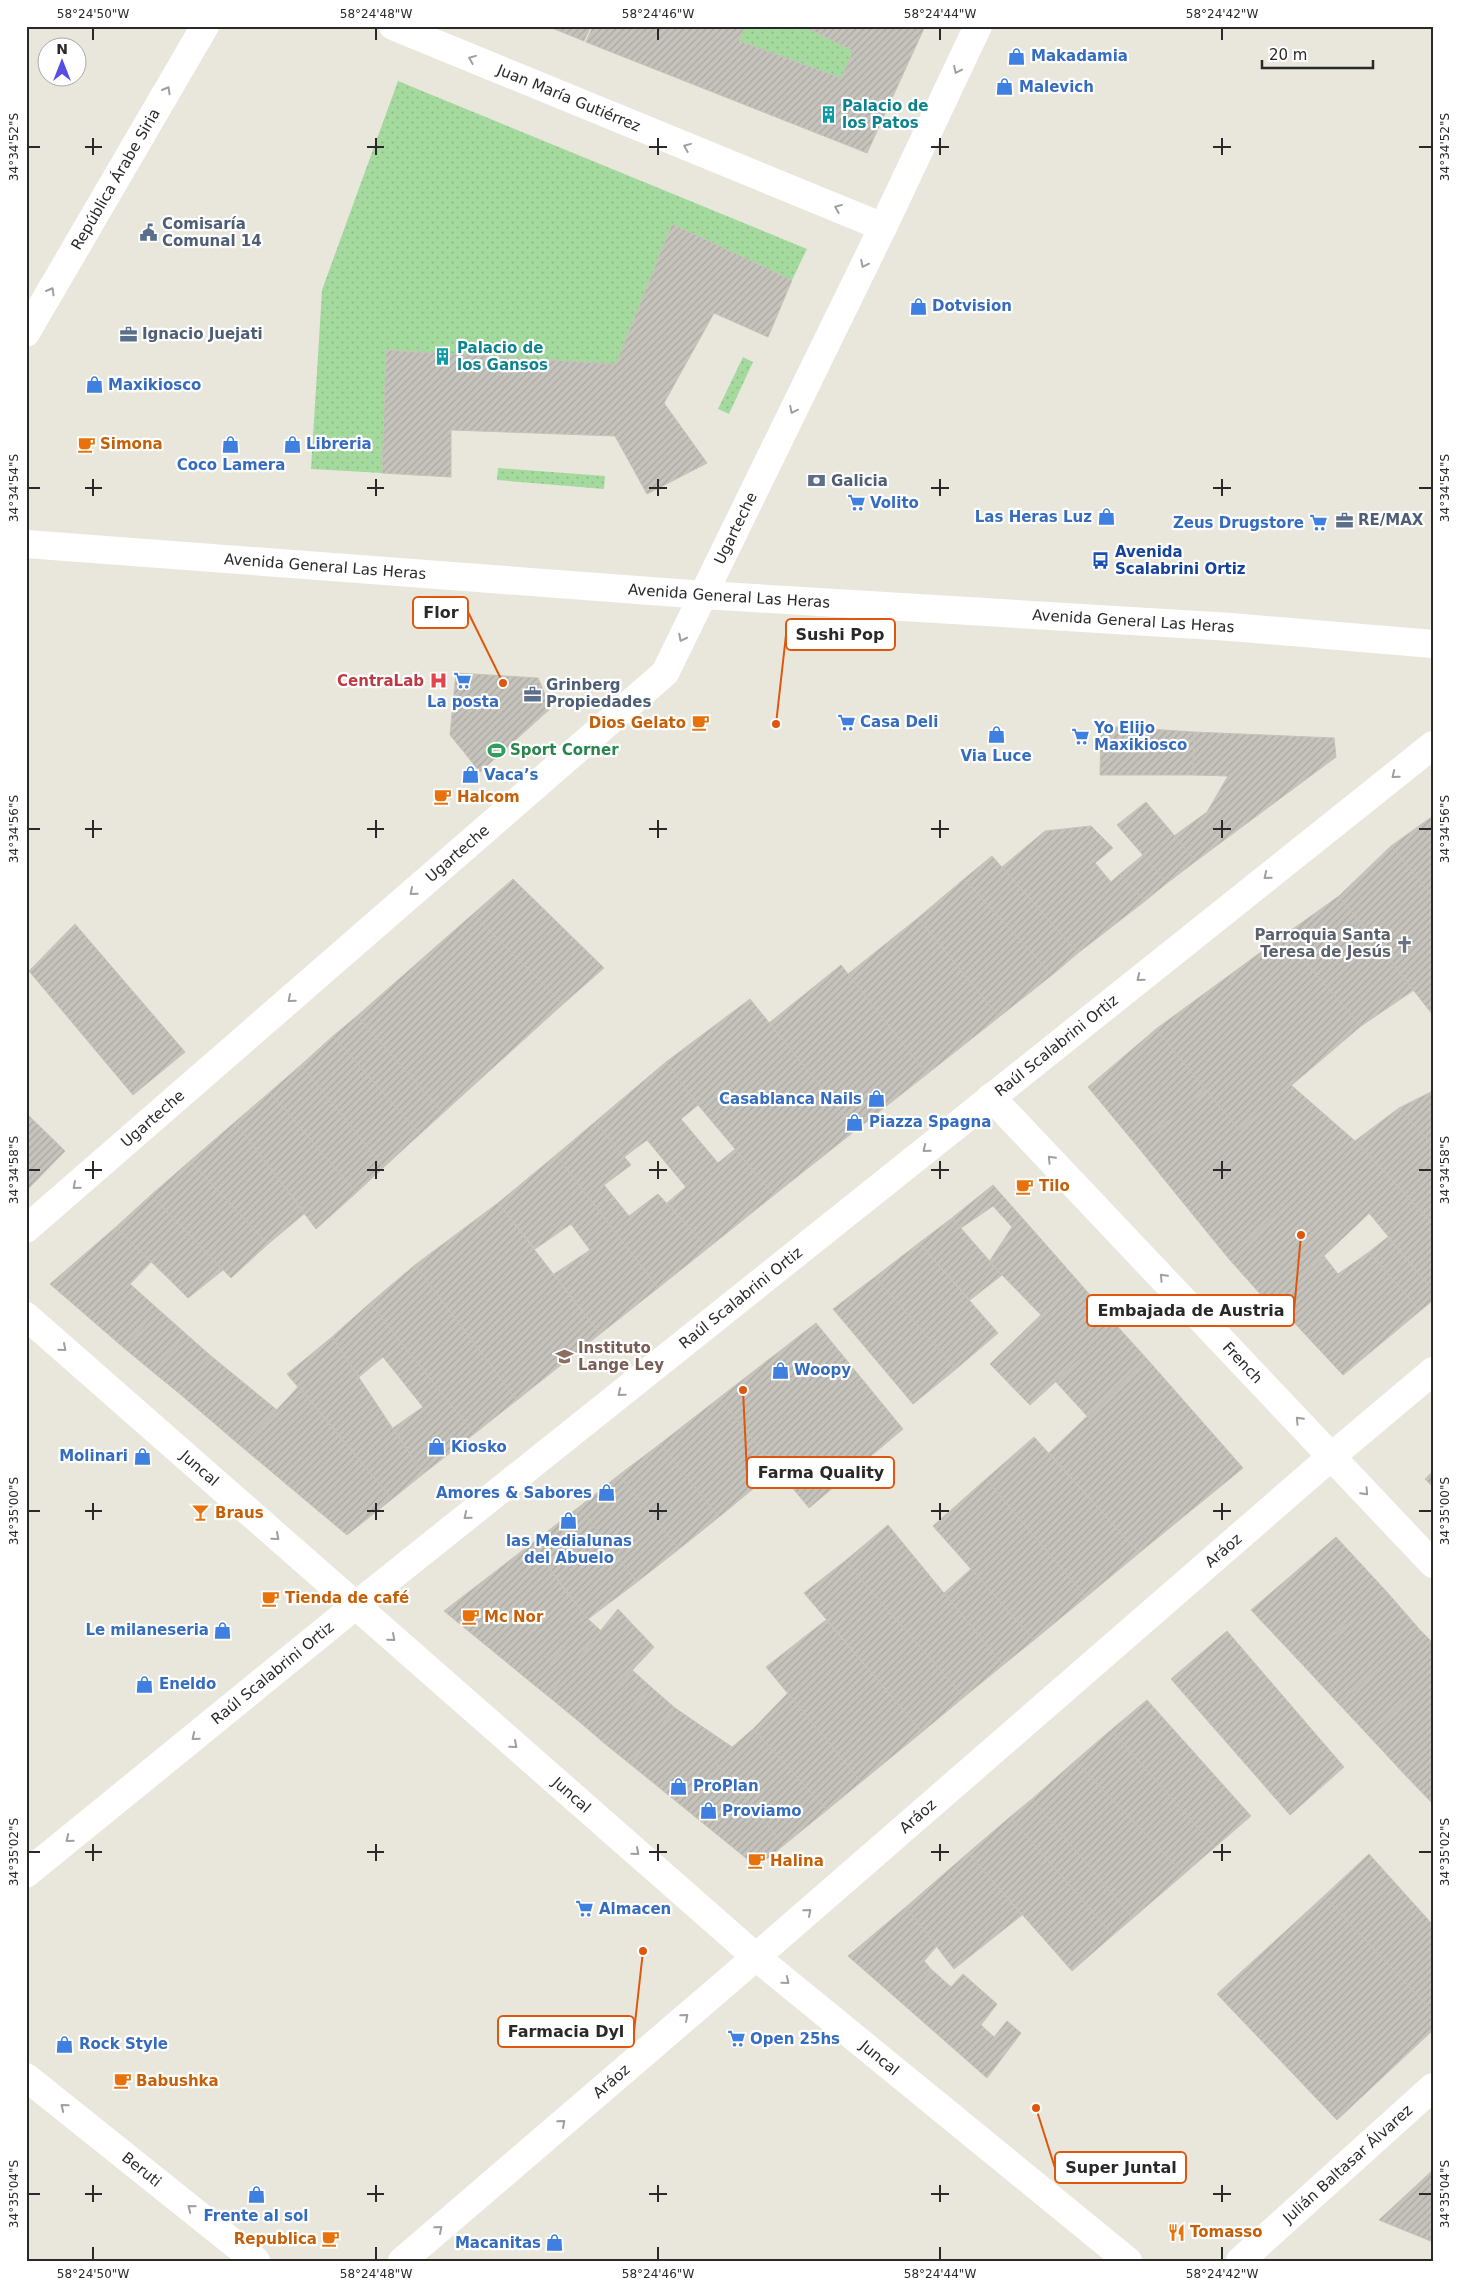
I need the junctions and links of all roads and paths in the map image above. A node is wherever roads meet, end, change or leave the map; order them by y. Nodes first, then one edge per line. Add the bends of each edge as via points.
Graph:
1 (205, 26) edge
2 (393, 26) edge
3 (978, 26) edge
4 (883, 227) junction
5 (26, 333) edge
6 (26, 544) edge
7 (704, 595) junction
8 (1433, 644) edge
9 (1433, 745) edge
10 (991, 1096) junction
11 (26, 1229) edge
12 (26, 1316) edge
13 (1433, 1371) edge
14 (1332, 1456) junction
15 (1433, 1564) edge
16 (355, 1606) junction
17 (26, 1874) edge
18 (756, 1957) junction
19 (26, 2077) edge
20 (1433, 2087) edge
21 (256, 2261) edge
22 (402, 2261) edge
23 (1128, 2261) edge
24 (1240, 2261) edge

5 -> 1 street, República Árabe Siria
4 -> 2 street, Juan María Gutiérrez
3 -> 4 street, Ugarteche
4 -> 7 street, Ugarteche
6 - 7 street, Avenida General Las Heras
7 - 8 street, Avenida General Las Heras via 1231,627
7 -> 11 street, Ugarteche via 665,673
9 -> 10 street, Raúl Scalabrini Ortiz
14 -> 10 street, French
10 -> 16 street, Raúl Scalabrini Ortiz
12 -> 16 street, Juncal
13 - 14 street, Aráoz
14 -> 15 street, French
18 -> 14 street, Aráoz
16 -> 17 street, Raúl Scalabrini Ortiz
16 -> 18 street, Juncal
22 -> 18 street, Aráoz
18 -> 23 street, Juncal
21 -> 19 street, Beruti
20 - 24 street, Julián Baltasar Álvarez

